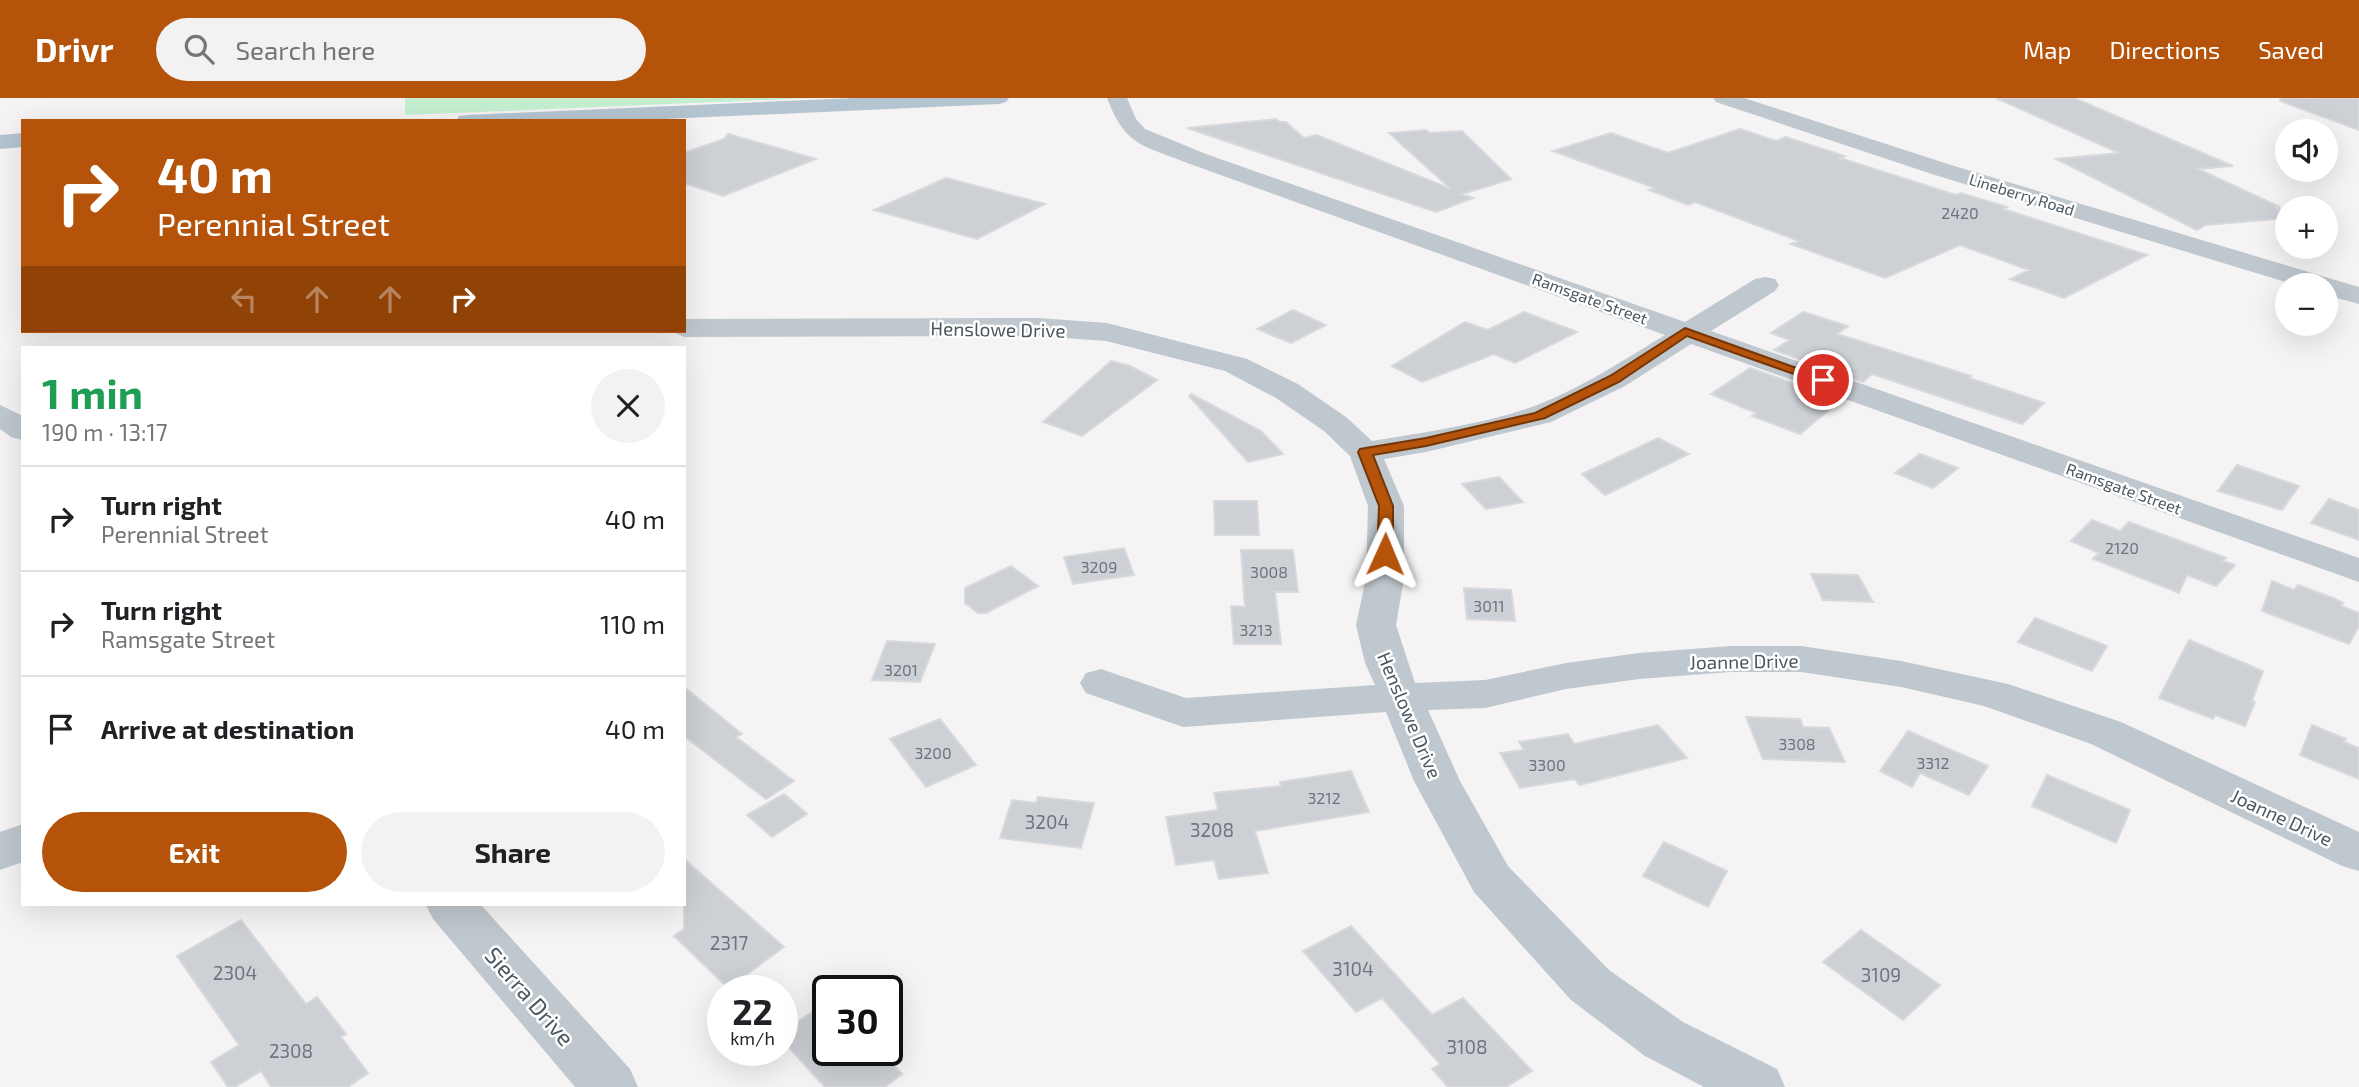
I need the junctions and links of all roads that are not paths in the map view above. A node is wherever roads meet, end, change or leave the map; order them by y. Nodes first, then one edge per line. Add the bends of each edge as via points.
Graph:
1 (999, 98) edge
2 (1117, 98) edge
3 (1723, 98) edge
4 (513, 119) edge
5 (21, 140) edge
6 (0, 142) edge
7 (2282, 273) edge
8 (1765, 285) dead end
9 (2338, 290) edge
10 (2359, 296) edge
11 (686, 328) edge
12 (1685, 332) junction
13 (0, 415) edge
14 (21, 429) edge
15 (21, 431) edge
16 (0, 439) edge
17 (1365, 452) junction
18 (2359, 571) edge
19 (1101, 683) dead end
20 (1401, 697) junction
21 (21, 843) edge
22 (0, 852) edge
23 (2359, 853) edge
24 (452, 906) edge
25 (610, 1087) edge
26 (1757, 1087) edge

1 - 4 main road
2 - 12 street, Ramsgate Street via 1137,134 1165,146
3 - 7 street, Lineberry Road
5 - 6 main road
8 - 12 street
9 - 10 street, Lineberry Road
11 - 17 street, Henslowe Drive via 1038,327 1107,332 1236,365 1287,391 1335,424
12 - 17 street via 1614,379 1540,415
12 - 18 street, Ramsgate Street
13 - 14 street
15 - 16 street
17 - 20 street, Henslowe Drive via 1386,506 1385,578 1376,625 1385,663
19 - 20 street, Joanne Drive via 1183,713
20 - 23 street, Joanne Drive via 1485,694 1566,676 1731,659 1801,659 1901,674 1993,694 2106,733
20 - 26 street, Henslowe Drive via 1437,781 1492,879 1590,985 1664,1039
21 - 22 street
24 - 25 street, Sierra Drive

